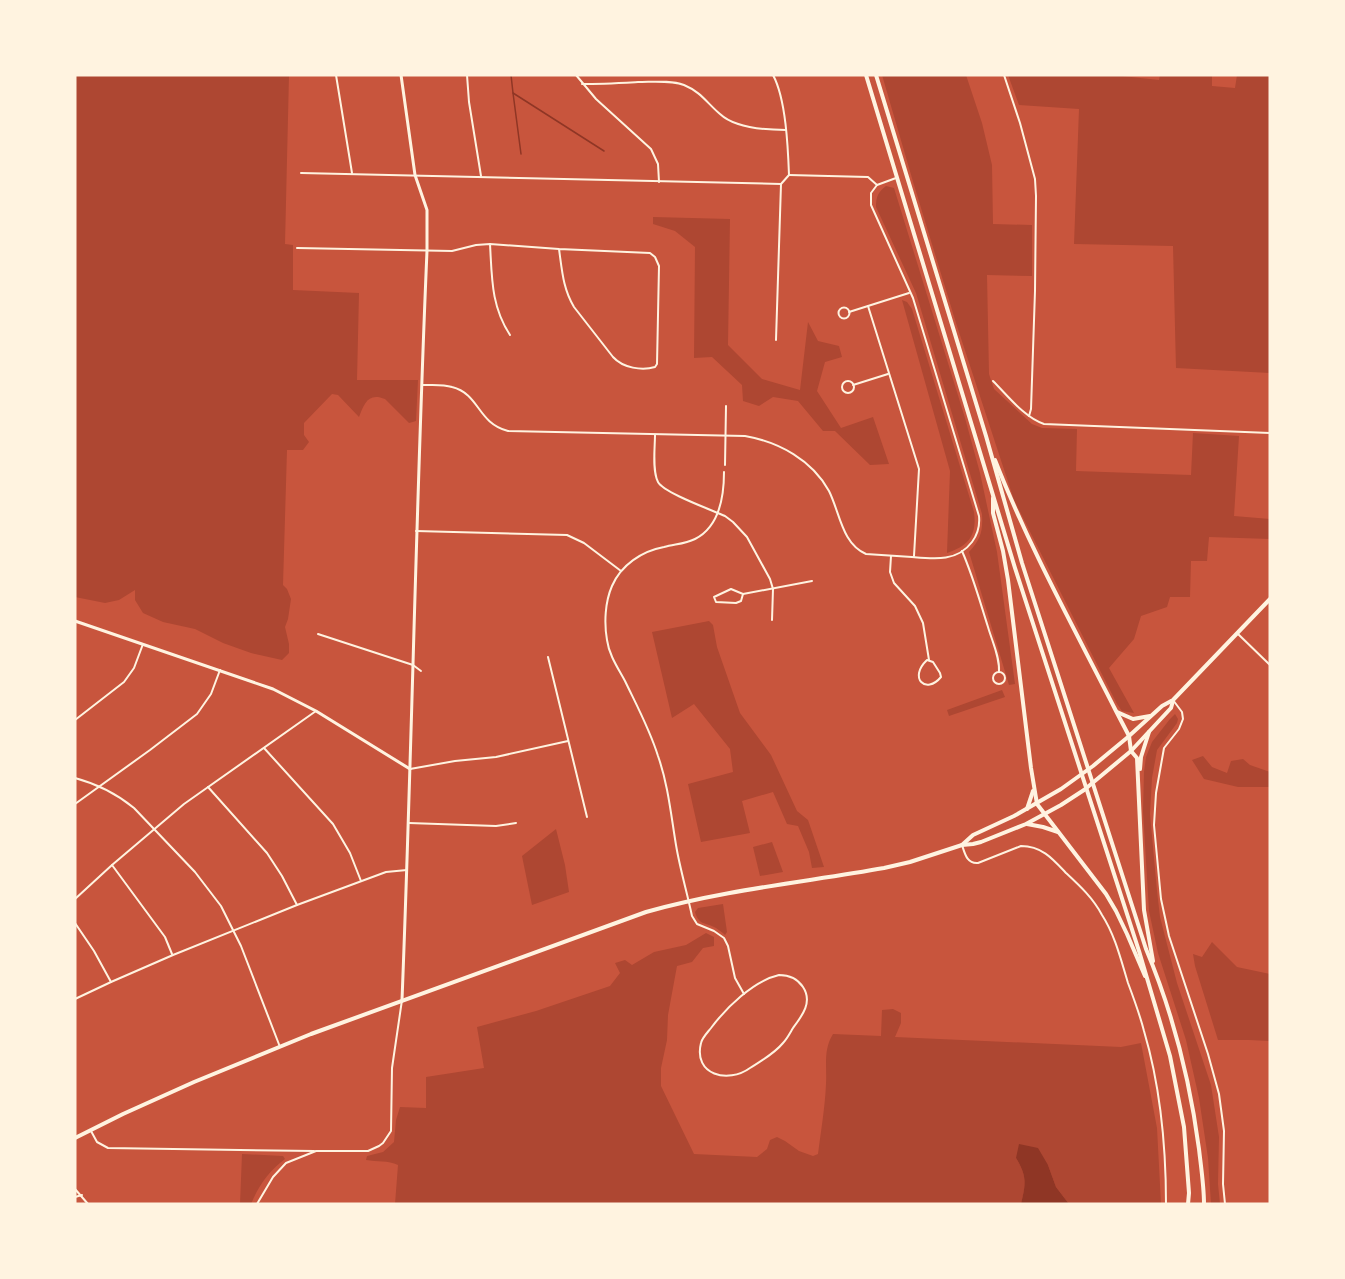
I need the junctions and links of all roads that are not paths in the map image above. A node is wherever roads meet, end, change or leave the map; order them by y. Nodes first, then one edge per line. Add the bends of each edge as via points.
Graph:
1 (336, 75) edge
2 (401, 75) edge
3 (467, 75) edge
4 (576, 75) edge
5 (773, 75) edge
6 (866, 75) edge
7 (876, 75) edge
8 (1004, 75) edge
9 (582, 84) junction
10 (786, 130) junction
11 (301, 172) dead end
12 (352, 174) junction
13 (415, 175) junction
14 (789, 175) junction
15 (481, 176) junction
16 (898, 178) junction
17 (659, 182) junction
18 (781, 184) junction
19 (877, 185) junction
20 (490, 244) junction
21 (297, 248) dead end
22 (559, 249) junction
23 (427, 251) junction
24 (910, 292) junction
25 (868, 306) junction
26 (849, 312) dead end
27 (510, 335) dead end
28 (776, 340) dead end
29 (889, 374) junction
30 (993, 381) dead end
31 (422, 385) junction
32 (853, 385) junction
33 (726, 406) dead end
34 (1029, 416) junction
35 (1270, 433) edge
36 (655, 435) junction
37 (727, 436) junction
38 (986, 436) junction
39 (725, 465) dead end
40 (724, 472) dead end
41 (993, 495) junction
42 (718, 513) junction
43 (416, 531) junction
44 (962, 552) junction
45 (891, 556) junction
46 (914, 557) junction
47 (621, 571) junction
48 (812, 581) dead end
49 (773, 589) junction
50 (743, 594) junction
51 (1270, 599) edge
52 (772, 620) dead end
53 (75, 621) edge
54 (1237, 633) junction
55 (318, 634) dead end
56 (143, 644) junction
57 (548, 657) dead end
58 (929, 660) junction
59 (413, 665) junction
60 (1270, 665) edge
61 (220, 670) junction
62 (421, 671) dead end
63 (999, 672) junction
64 (1173, 700) junction
65 (316, 711) junction
66 (1116, 711) junction
67 (1150, 716) junction
68 (75, 720) edge
69 (1149, 732) junction
70 (1129, 736) junction
71 (568, 741) junction
72 (264, 748) junction
73 (1131, 751) junction
74 (410, 769) junction
75 (75, 778) edge
76 (1138, 779) junction
77 (99, 787) junction
78 (208, 787) junction
79 (1034, 788) junction
80 (75, 804) edge
81 (1037, 804) junction
82 (1027, 809) junction
83 (1045, 815) junction
84 (587, 818) dead end
85 (409, 823) junction
86 (516, 823) dead end
87 (1026, 824) junction
88 (153, 829) junction
89 (1058, 832) junction
90 (962, 845) junction
91 (112, 865) junction
92 (407, 870) junction
93 (361, 881) junction
94 (75, 899) edge
95 (689, 901) junction
96 (297, 905) junction
97 (75, 923) edge
98 (234, 930) junction
99 (173, 956) junction
100 (1154, 968) junction
101 (111, 982) junction
102 (1151, 991) junction
103 (744, 994) junction
104 (75, 999) edge
105 (402, 1000) junction
106 (280, 1047) junction
107 (91, 1130) junction
108 (75, 1138) edge
109 (316, 1151) junction
110 (75, 1189) edge
111 (82, 1195) junction
112 (75, 1197) edge
113 (88, 1204) edge
114 (257, 1204) edge
115 (1166, 1204) edge
116 (1188, 1204) edge
117 (1204, 1204) edge
118 (1225, 1204) edge

1 - 12 street
2 - 13 street
3 - 15 street
4 - 9 street
5 - 10 street
6 - 16 main road
7 - 38 main road
8 - 34 street via 1035,179
9 - 10 street via 683,85 735,123
9 - 17 street via 651,149 658,164
10 - 14 street
11 - 12 street
12 - 13 street
13 - 15 street
13 - 23 street via 427,210
14 - 18 street
14 - 19 street via 868,177
15 - 17 street
16 - 19 street
16 - 41 main road
17 - 18 street
18 - 28 street
19 - 24 street via 871,193 871,205
20 - 22 street
20 - 23 street
20 - 27 street via 496,304
21 - 23 street
22 - 22 street via 570,301 617,361 634,368 656,367 655,257 646,252
23 - 31 street
24 - 25 street
24 - 44 street via 979,516 978,531
25 - 26 street
25 - 29 street
29 - 32 street
29 - 46 street via 919,469
30 - 34 street
31 - 36 street via 461,390 488,421 508,431
31 - 43 street
32 - 32 street via 849,393 842,389 846,381
33 - 37 street
34 - 35 street via 1044,424
36 - 37 street
36 - 42 street via 658,482
37 - 39 street
37 - 45 street via 763,440 795,455 828,489 853,547 866,554
38 - 66 main road via 1025,533
38 - 100 main road via 1022,563
40 - 42 street
41 - 79 main road via 993,513 1008,580
41 - 102 main road
42 - 47 street via 697,538 651,550
42 - 49 street via 747,537
43 - 47 street via 567,536 584,543
43 - 59 street
44 - 46 street via 949,558
44 - 63 street via 994,645
45 - 46 street
45 - 58 street via 894,583 915,606 923,623
47 - 95 street via 607,601 609,650 659,758
48 - 49 street
49 - 50 street
49 - 52 street
50 - 50 street via 736,603 716,602 714,597 731,589
51 - 54 main road
53 - 56 street
54 - 60 street
54 - 64 main road
55 - 59 street
56 - 61 street
56 - 68 street via 124,682
57 - 71 street
58 - 58 street via 918,676 919,681 931,685 941,677
59 - 62 street
59 - 74 street
61 - 65 street via 273,689
61 - 77 street via 212,694 197,714
63 - 63 street via 993,678 999,684 1005,680
64 - 67 main road
64 - 69 main road via 1171,708
64 - 118 street via 1183,719 1164,748 1156,792 1154,825 1160,889 1168,936 1219,1094
65 - 72 street
65 - 74 street
66 - 67 main road via 1133,719
66 - 70 main road
67 - 70 main road
69 - 73 main road
69 - 76 main road
70 - 73 main road
70 - 81 main road
71 - 74 street via 496,757
71 - 84 street
72 - 78 street
72 - 93 street via 333,824 351,853
73 - 76 main road via 1137,758
73 - 83 main road via 1069,801
74 - 85 street
75 - 77 street
76 - 100 main road via 1144,910
77 - 80 street
77 - 88 street via 124,799
78 - 88 street
78 - 96 street via 267,853
79 - 81 main road
79 - 82 main road
81 - 82 main road
81 - 83 main road
82 - 90 main road via 973,835
83 - 87 main road
83 - 89 main road
85 - 86 street
85 - 92 street
87 - 89 main road
87 - 90 main road via 981,842
88 - 91 street
88 - 98 street via 207,886
89 - 102 main road via 1116,911
90 - 95 main road via 910,862
90 - 115 street via 966,857 974,863 1021,846 1043,850 1103,916 1144,1031 1161,1119
91 - 94 street
91 - 99 street via 156,924
92 - 93 street
92 - 105 street
93 - 96 street
95 - 103 street via 697,924 724,938 735,978
95 - 105 main road via 627,918
96 - 98 street
97 - 101 street
98 - 99 street
98 - 106 street
99 - 101 street
100 - 117 main road via 1181,1050 1195,1119
101 - 104 street
102 - 116 main road via 1170,1056 1184,1127
103 - 103 street via 701,1041 703,1063 716,1075 742,1074 768,1056 782,1044 807,1004 802,985 784,975 766,980
105 - 106 main road
105 - 109 street via 392,1068 388,1138 368,1150
106 - 107 main road
107 - 108 main road
107 - 109 street via 97,1142 108,1148
109 - 114 street via 280,1168
110 - 111 street
111 - 112 street
111 - 113 street

